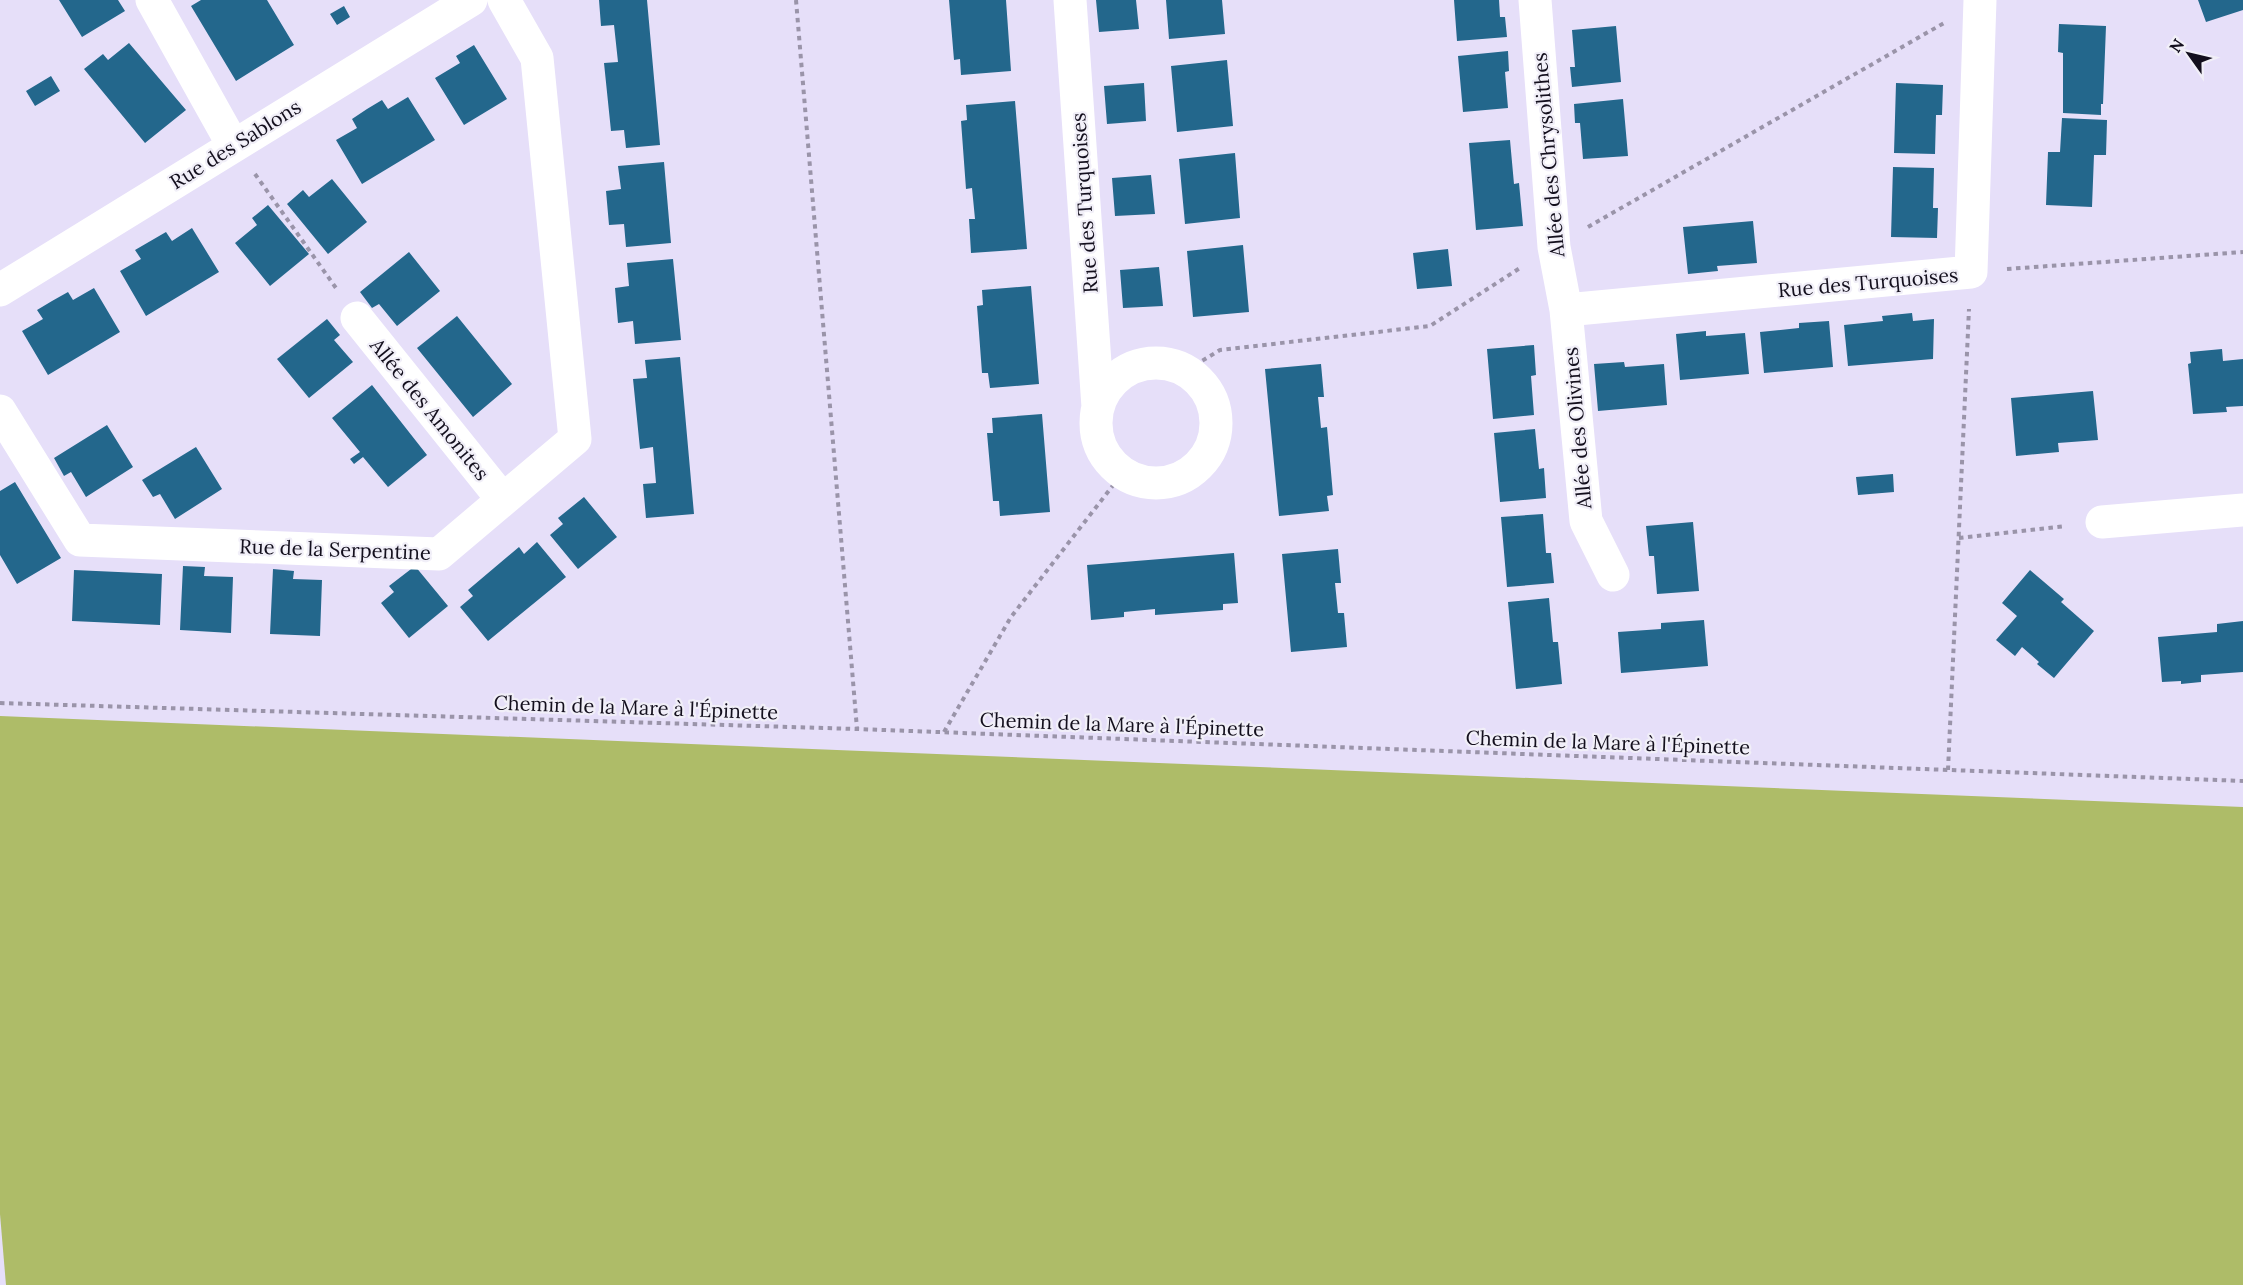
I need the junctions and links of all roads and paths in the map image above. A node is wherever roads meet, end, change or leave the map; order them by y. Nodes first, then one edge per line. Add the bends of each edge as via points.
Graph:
1 (152, 0) edge
2 (471, 0) edge
3 (504, 0) edge
4 (796, 0) edge
5 (1070, 0) edge
6 (1535, 0) edge
7 (1980, 0) edge
8 (233, 145) junction
9 (2243, 252) edge
10 (1971, 272) junction
11 (0, 290) edge
12 (1566, 310) junction
13 (357, 318) joint
14 (1098, 407) junction
15 (0, 411) edge
16 (1126, 470) junction
17 (503, 500) junction
18 (2243, 510) edge
19 (2102, 522) joint
20 (1959, 538) junction
21 (1613, 575) dead end
22 (0, 703) edge
23 (857, 729) junction
24 (944, 732) junction
25 (1948, 770) junction
26 (2243, 781) edge

1 - 8 street
2 - 8 street, Rue des Sablons
3 - 17 street, Rue de la Serpentine via 537,58 575,439
4 - 23 path
5 - 14 street, Rue des Turquoises
6 - 12 street, Allée des Chrysolithes via 1554,247
7 - 10 street, Rue des Turquoises
8 - 11 street, Rue des Sablons
8 - 13 path
9 - 10 path
10 - 12 street, Rue des Turquoises
10 - 20 path
12 - 21 street, Allée des Olivines via 1586,521
13 - 17 street, Allée des Amonites
14 - 16 street via 1096,430 1102,451 1118,470
14 - 16 street via 1113,380 1134,366 1166,363 1187,370 1204,385 1212,399 1217,419 1215,438 1206,458 1186,476 1151,484 1135,480
15 - 17 street, Rue de la Serpentine via 80,540 440,554
16 - 24 path via 1011,617
18 - 19 street
19 - 20 path
20 - 25 path
22 - 23 path, Chemin de la Mare à l'Épinette
23 - 24 path, Chemin de la Mare à l'Épinette
24 - 25 path, Chemin de la Mare à l'Épinette
25 - 26 path, Chemin de la Mare à l'Épinette

